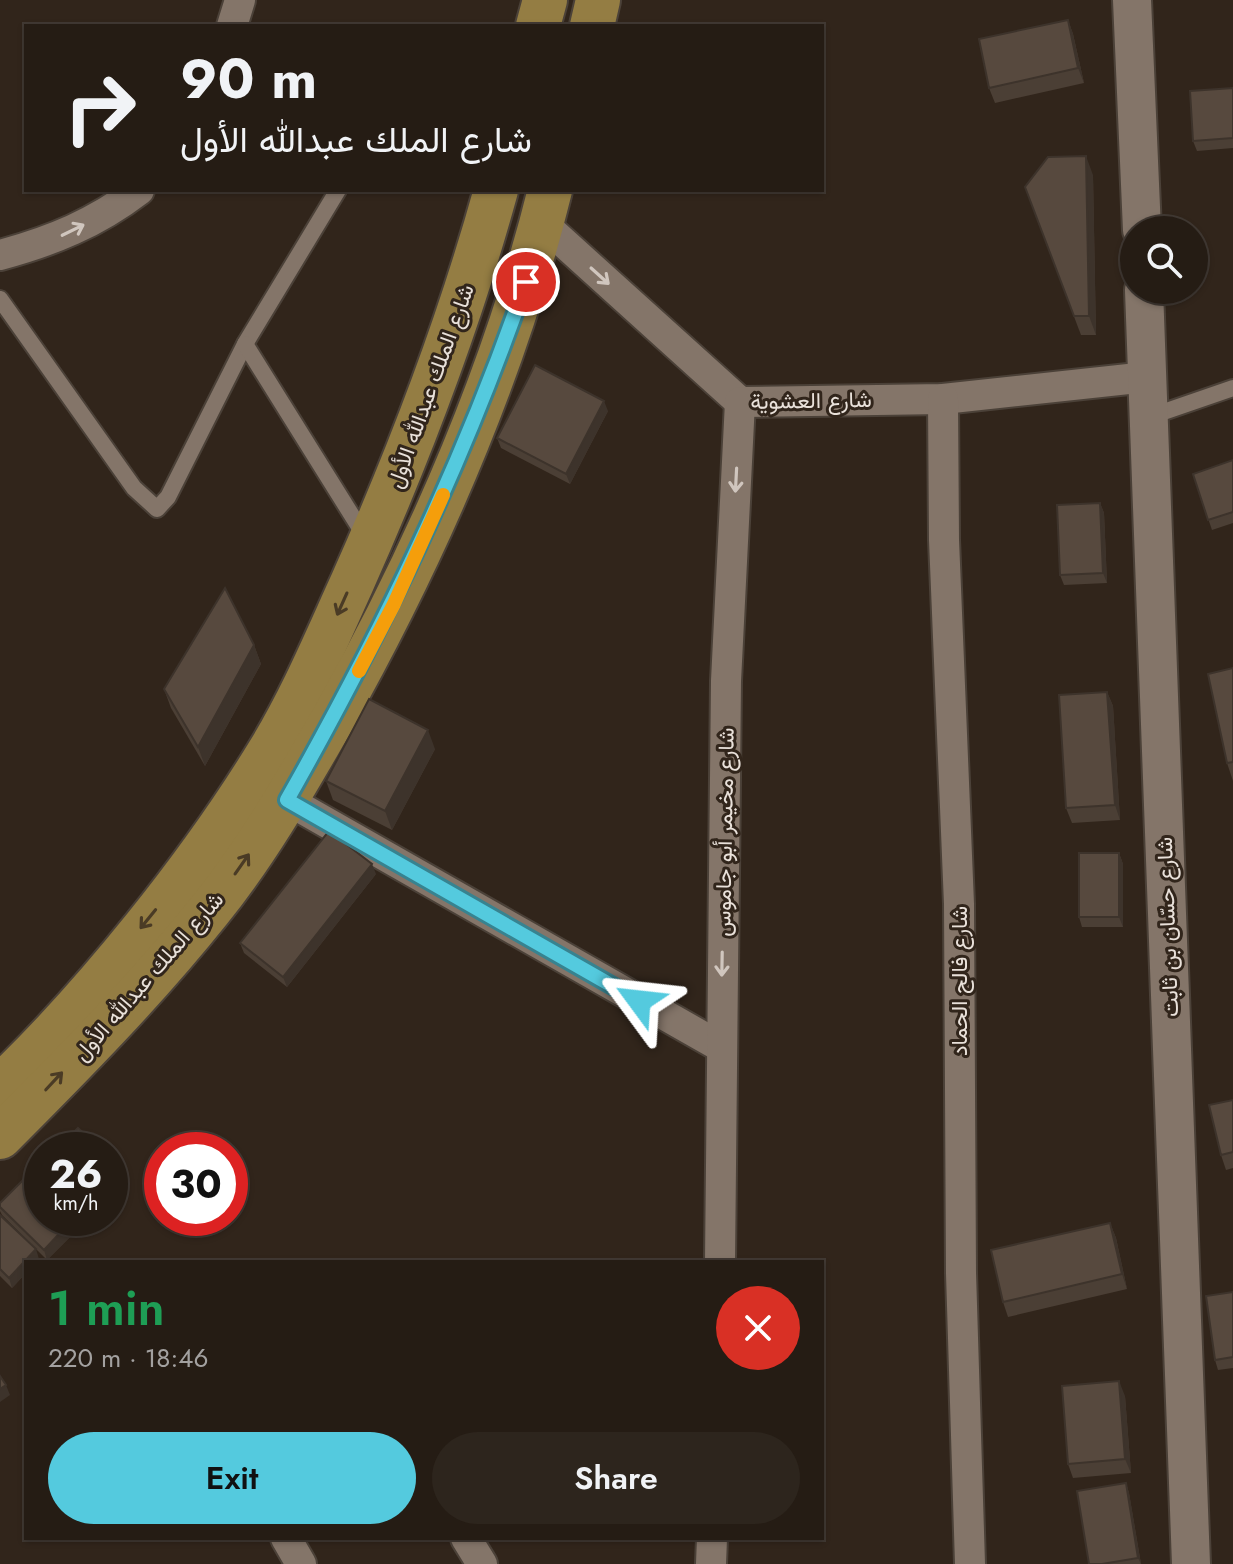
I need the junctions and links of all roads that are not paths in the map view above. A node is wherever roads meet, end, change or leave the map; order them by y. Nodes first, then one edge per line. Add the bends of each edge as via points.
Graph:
1 (240, 0) edge
2 (545, 0) edge
3 (598, 0) edge
4 (1132, 0) edge
5 (233, 24) edge
6 (539, 24) edge
7 (592, 24) edge
8 (136, 192) edge
9 (337, 192) edge
10 (495, 192) edge
11 (546, 207) edge
12 (1141, 216) edge
13 (0, 255) edge
14 (0, 299) edge
15 (1144, 304) edge
16 (245, 344) junction
17 (1147, 377) junction
18 (1233, 388) edge
19 (943, 399) junction
20 (740, 402) junction
21 (1148, 417) junction
22 (369, 543) junction
23 (287, 800) junction
24 (721, 1047) junction
25 (0, 1087) edge
26 (0, 1137) edge
27 (720, 1260) edge
28 (287, 1540) edge
29 (467, 1540) edge
30 (712, 1540) edge
31 (301, 1564) edge
32 (482, 1564) edge
33 (711, 1564) edge
34 (970, 1564) edge
35 (1191, 1564) edge

1 - 5 street
2 - 6 main road
3 - 7 main road
4 - 12 street
13 -> 8 street via 53,240 110,212
9 - 16 lane
10 - 22 main road, شارع الملك عبدالله الأول via 453,329
11 -> 20 street, شارع العشوية
11 - 23 main road, شارع الملك عبدالله الأول via 526,282 471,431 394,604
14 - 16 lane via 134,488 157,509 168,497
15 - 17 street, شارع حسّان بن ثابت
16 - 22 lane
17 - 19 street, شارع العشوية
17 - 21 street, شارع حسّان بن ثابت
18 - 21 lane
19 - 20 street, شارع العشوية
19 - 34 street, شارع فالح الحماد via 959,904 961,1273
20 -> 24 street, شارع مخيمر أبو جاموس via 726,681
21 - 35 street, شارع حسّان بن ثابت
22 -> 25 main road, شارع الملك عبدالله الأول via 307,681 226,818 108,968
23 - 24 street
26 -> 23 main road, شارع الملك عبدالله الأول via 201,921
24 - 27 street, شارع مخيمر أبو جاموس
28 - 31 street
29 - 32 street
30 - 33 street

